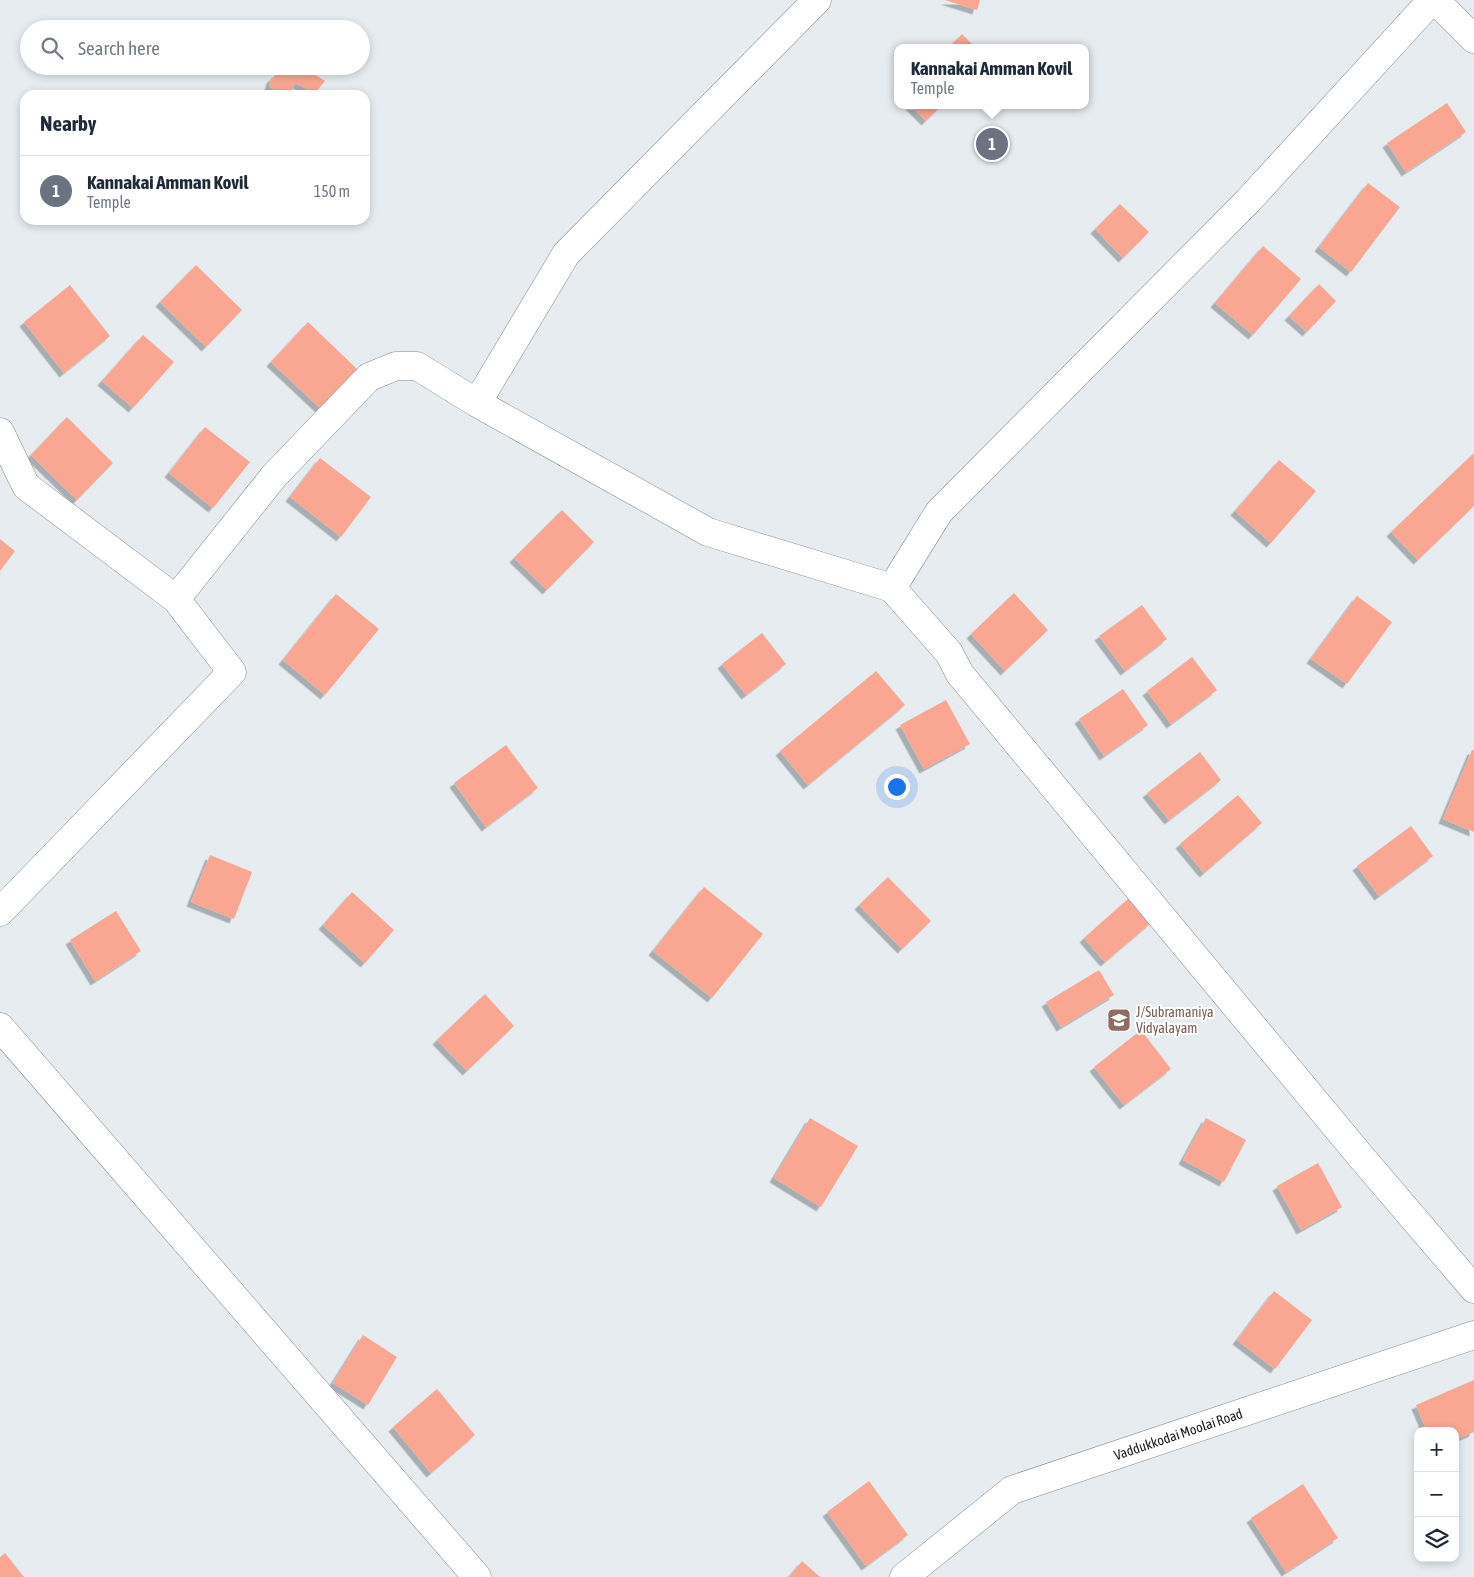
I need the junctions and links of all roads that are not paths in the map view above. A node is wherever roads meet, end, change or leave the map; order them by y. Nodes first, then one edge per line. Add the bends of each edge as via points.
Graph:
1 (817, 0) edge
2 (1434, 0) edge
3 (1474, 39) edge
4 (477, 403) junction
5 (0, 432) edge
6 (892, 588) junction
7 (176, 599) junction
8 (0, 912) edge
9 (0, 1027) edge
10 (1474, 1289) edge
11 (1474, 1335) edge
12 (477, 1577) edge
13 (904, 1577) edge

1 - 4 street via 566,254
2 - 3 street
2 - 6 street via 1248,201 939,512
4 - 6 street via 708,532
4 - 7 street via 417,366 396,366 369,377 274,476
5 - 7 street via 26,486
6 - 10 street via 949,653 960,674
7 - 8 street via 232,672
9 - 12 street
11 - 13 street, Vaddukkodai Moolai Road via 1012,1490

